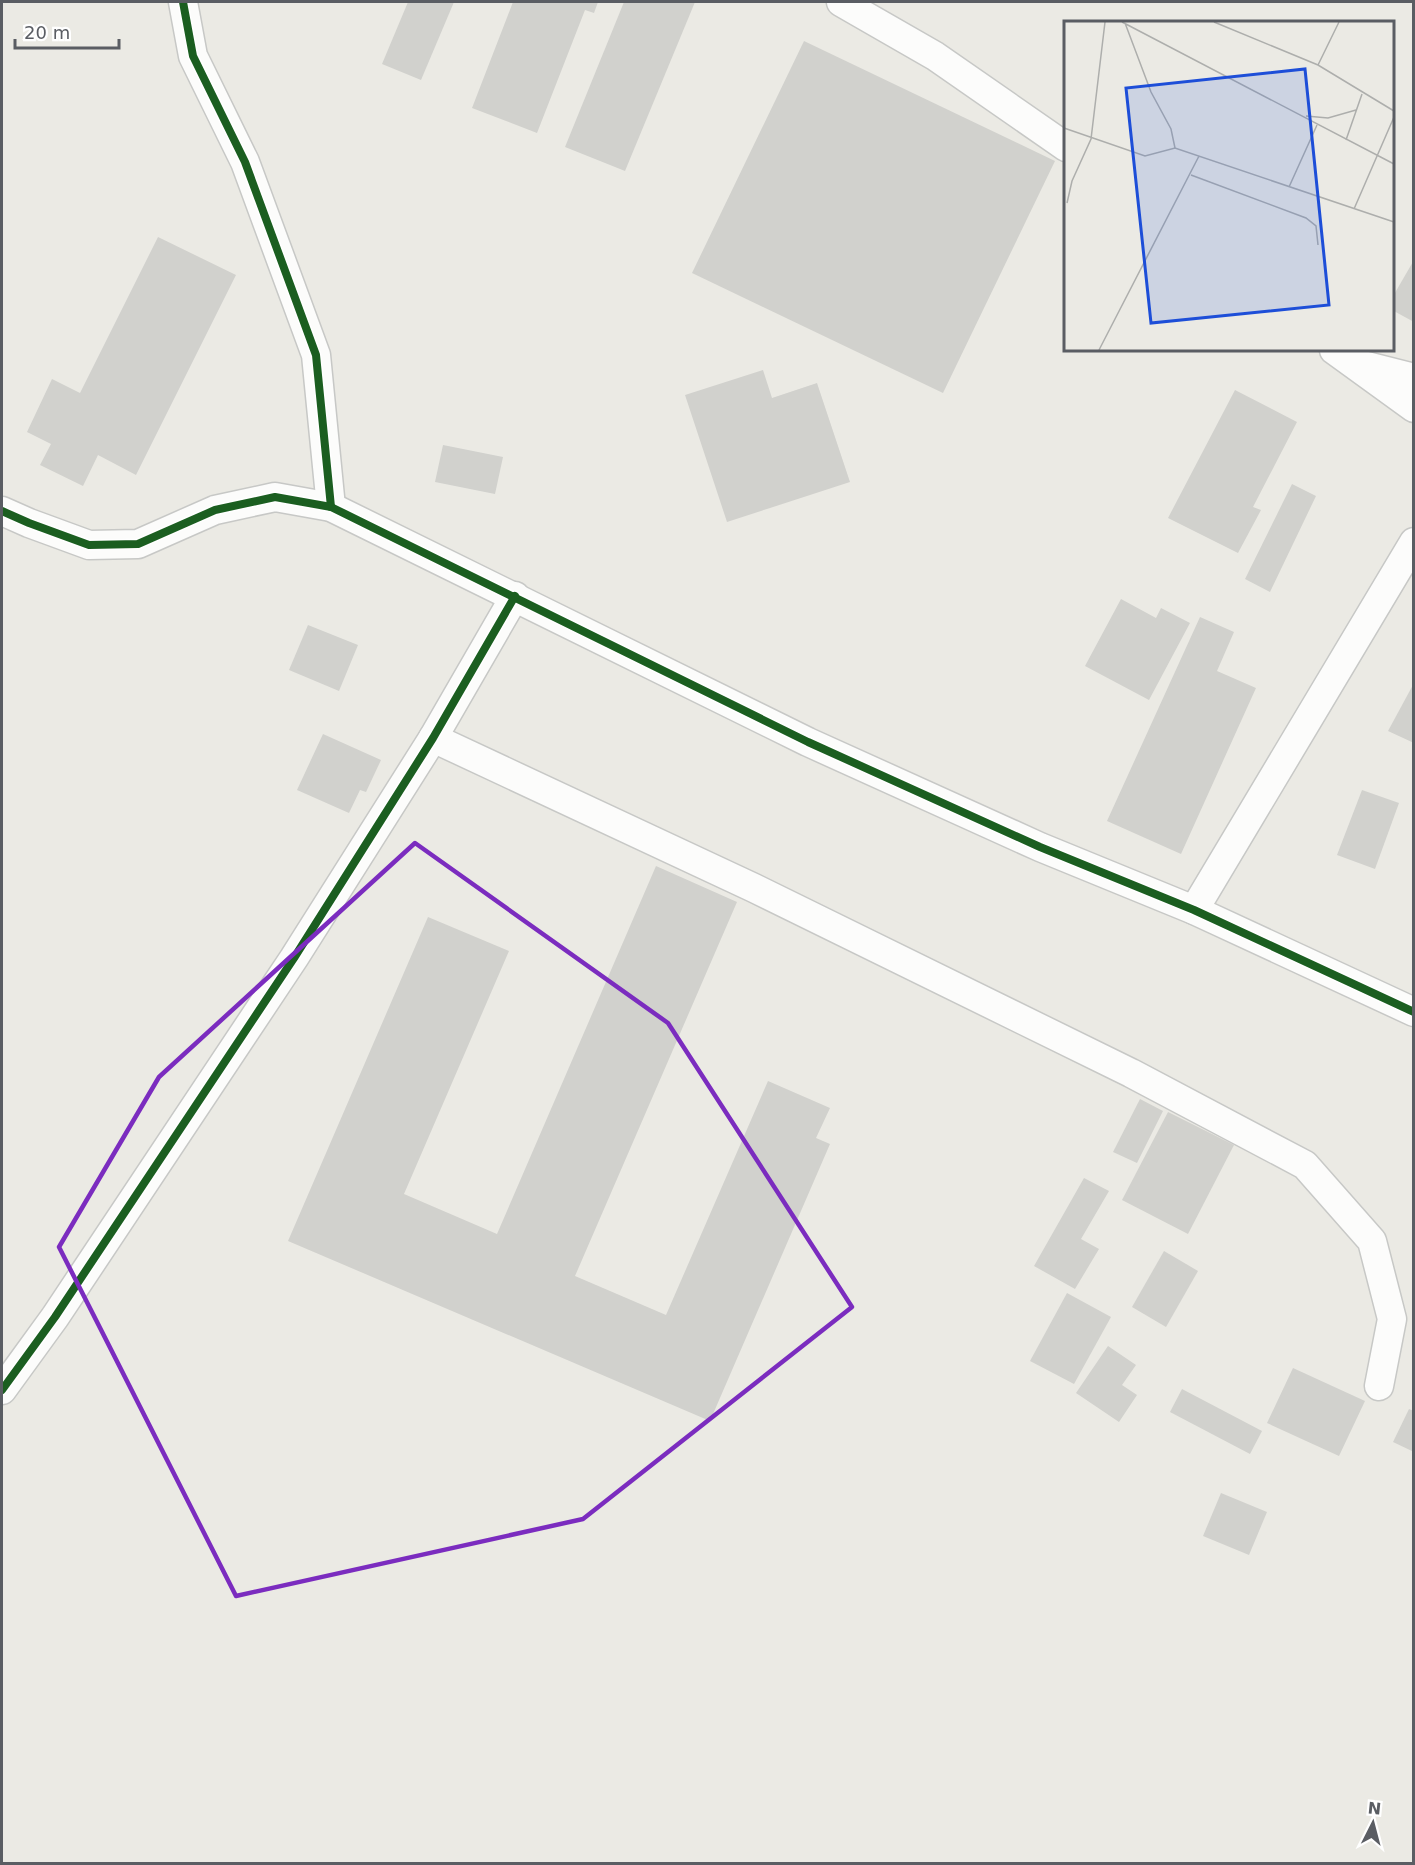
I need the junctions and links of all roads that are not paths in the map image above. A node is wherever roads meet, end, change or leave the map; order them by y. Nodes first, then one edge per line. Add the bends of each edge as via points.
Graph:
1 (183, 2) edge
2 (841, 2) edge
3 (1064, 146) edge
4 (1342, 355) edge
5 (1413, 378) edge
6 (1413, 408) edge
7 (331, 507) junction
8 (2, 510) edge
9 (1413, 542) edge
10 (515, 597) junction
11 (433, 738) junction
12 (1194, 910) junction
13 (1413, 1012) edge
14 (1379, 1386) dead end
15 (2, 1390) edge

1 - 7 street via 193,56 245,162 316,355
2 - 3 street via 935,56
4 - 5 street
4 - 6 street
7 - 8 street via 275,497 215,510 138,544 99,545 89,545
7 - 10 street
9 - 12 street
10 - 11 street
10 - 12 street via 808,742 1040,847
11 - 14 street via 754,888 1131,1073 1305,1165 1372,1242 1392,1319
11 - 15 street via 175,1138
12 - 13 street

